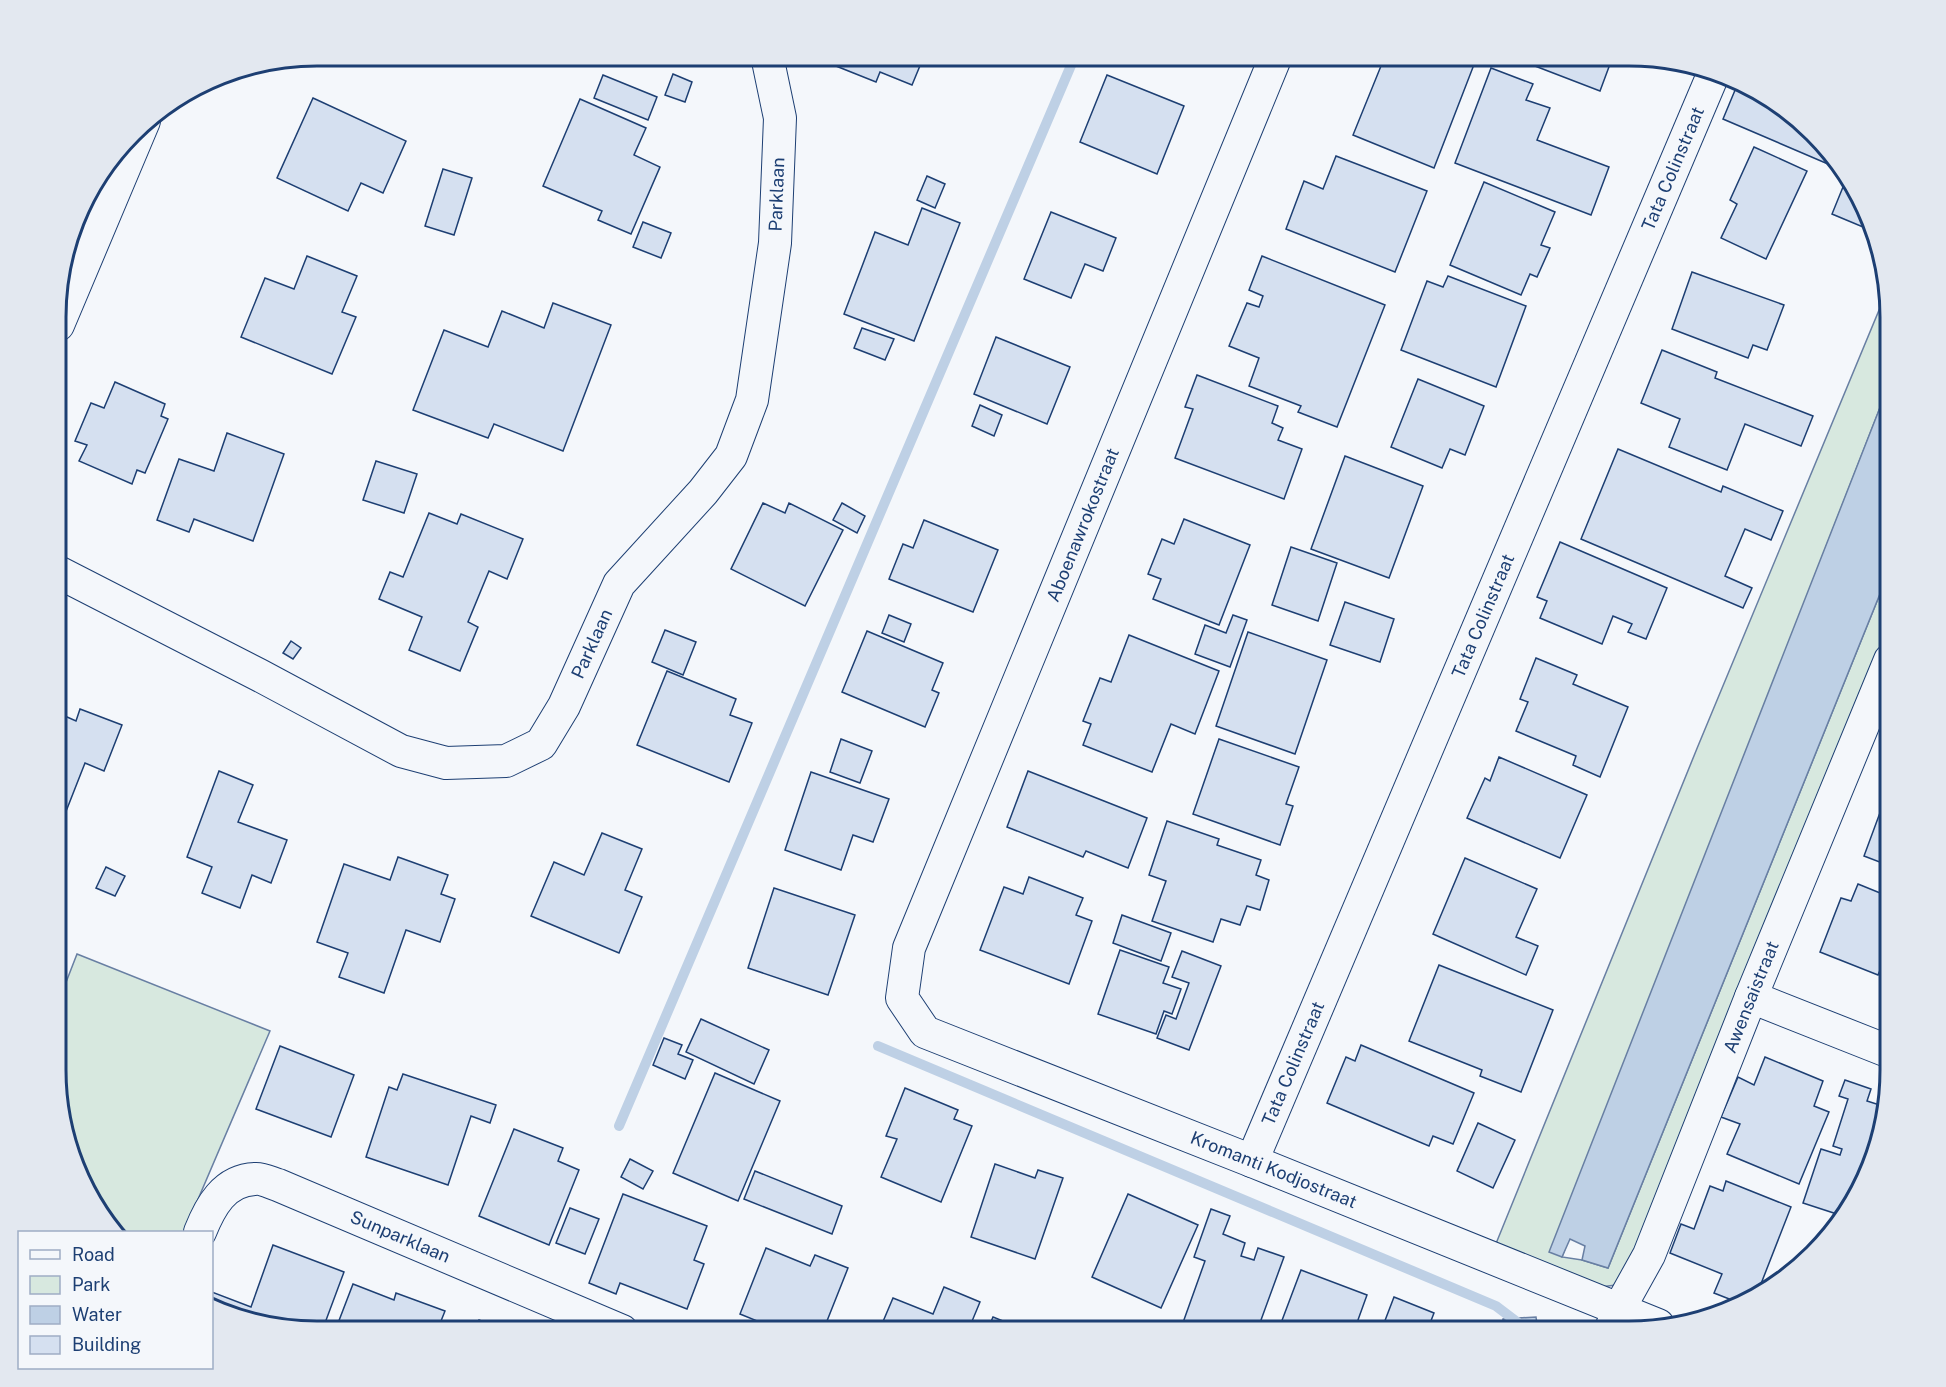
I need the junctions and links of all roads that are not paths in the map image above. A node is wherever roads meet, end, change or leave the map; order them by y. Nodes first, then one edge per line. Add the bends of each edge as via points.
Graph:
1 (769, 66) edge
2 (1272, 66) edge
3 (1711, 79) edge
4 (133, 147) edge
5 (67, 304) edge
6 (66, 576) edge
7 (1880, 708) edge
8 (902, 998) joint
9 (1751, 998) junction
10 (1880, 1048) edge
11 (1252, 1161) junction
12 (201, 1231) edge
13 (1614, 1320) edge
14 (598, 1321) edge

1 - 6 street, Parklaan via 780,118 775,243 752,400 731,456 619,584 564,706 541,744 506,761 446,763 401,751
2 - 8 street, Aboenawrokostraat via 909,948
3 - 11 street, Tata Colinstraat
4 - 5 street
7 - 9 street, Awensaistraat
8 - 11 street, Kromanti Kodjostraat via 926,1032
9 - 10 street
9 - 13 street, Awensaistraat via 1649,1255
11 - 13 street, Kromanti Kodjostraat
12 - 14 street, Sunparklaan via 217,1199 234,1184 256,1178

